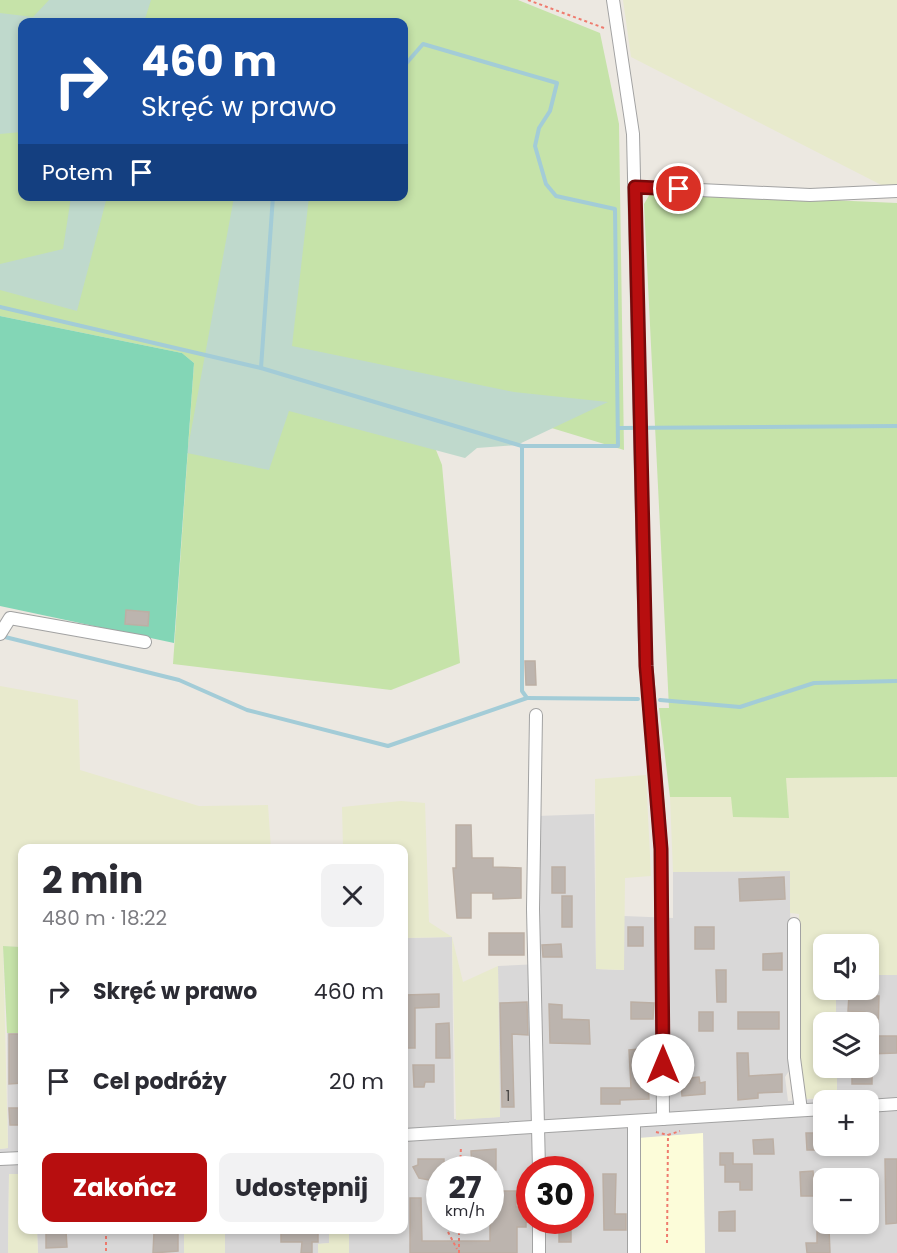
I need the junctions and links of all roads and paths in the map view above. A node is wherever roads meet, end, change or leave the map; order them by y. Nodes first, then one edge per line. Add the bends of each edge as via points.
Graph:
1 (528, 0) edge
2 (613, 0) edge
3 (618, 29) junction
4 (635, 187) junction
5 (897, 191) edge
6 (0, 634) edge
7 (145, 642) dead end
8 (536, 715) dead end
9 (794, 924) dead end
10 (897, 1104) edge
11 (879, 1105) edge
12 (813, 1109) edge
13 (801, 1110) junction
14 (663, 1119) junction
15 (634, 1121) junction
16 (539, 1126) junction
17 (684, 1130) dead end
18 (654, 1132) dead end
19 (408, 1135) edge
20 (668, 1135) junction
21 (460, 1146) dead end
22 (460, 1156) edge
23 (539, 1156) edge
24 (18, 1158) edge
25 (0, 1160) edge
26 (106, 1234) edge
27 (449, 1234) edge
28 (459, 1234) edge
29 (539, 1234) edge
30 (667, 1243) dead end
31 (459, 1252) edge
32 (106, 1253) edge
33 (539, 1253) edge
34 (634, 1253) edge

1 - 3 path via 612,31
2 - 3 street
3 - 4 street via 633,134
4 - 5 street via 810,195
4 - 14 street via 647,693 661,849
6 - 7 street via 10,618
8 - 16 street via 533,909
9 - 13 street via 794,1058
10 - 11 street
12 - 13 street
13 - 14 street
14 - 15 street
15 - 16 street
15 - 34 street
16 - 19 street
16 - 23 street
17 - 20 path
18 - 20 path
20 - 30 path
21 - 22 path
24 - 25 street
26 - 32 path
27 - 31 path
28 - 31 path
29 - 33 street

